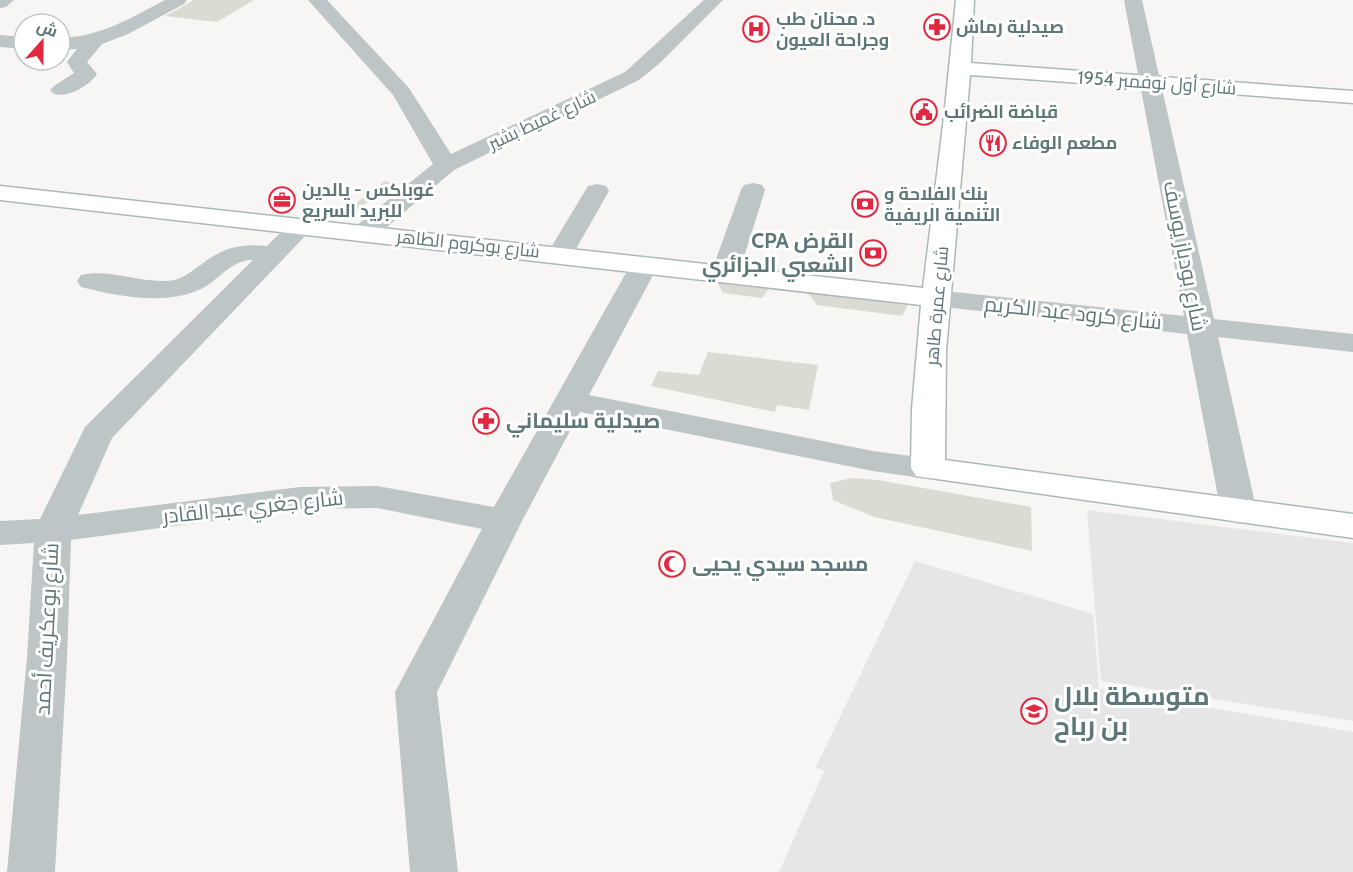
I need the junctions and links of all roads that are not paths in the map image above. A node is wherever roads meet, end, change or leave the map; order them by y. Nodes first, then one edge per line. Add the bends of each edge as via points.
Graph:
1 (5, 0) edge
2 (178, 0) edge
3 (714, 0) edge
4 (965, 0) edge
5 (1133, 0) edge
6 (324, 1) edge
7 (0, 3) edge
8 (94, 41) junction
9 (72, 43) edge
10 (962, 68) junction
11 (1151, 82) junction
12 (61, 90) dead end
13 (1353, 97) edge
14 (446, 165) junction
15 (753, 190) dead end
16 (597, 191) dead end
17 (0, 193) edge
18 (301, 226) junction
19 (365, 232) junction
20 (273, 254) junction
21 (560, 254) junction
22 (645, 264) junction
23 (725, 273) junction
24 (91, 281) dead end
25 (935, 298) junction
26 (1199, 326) junction
27 (1353, 343) edge
28 (572, 401) junction
29 (928, 468) junction
30 (1239, 512) junction
31 (504, 521) junction
32 (1353, 526) edge
33 (53, 530) junction
34 (0, 533) edge
35 (31, 872) edge
36 (434, 872) edge

1 - 7 street
2 - 8 street
3 - 14 street, شارع غميط بشير via 632,76
4 - 10 main road, شارع عمرة طاهر
5 - 11 street, شارع بودباز يوسف
6 - 14 street via 402,92
8 - 9 street
8 - 12 street via 77,62 87,74
10 - 11 main road, شارع أول نوفمبر 1954
10 - 25 main road, شارع عمرة طاهر
11 - 13 main road, شارع أول نوفمبر 1954
11 - 26 street, شارع بودباز يوسف
14 - 19 street, شارع غميط بشير
15 - 23 street
16 - 21 street
17 - 18 main road, شارع بوكروم الطاهر
18 - 19 main road, شارع بوكروم الطاهر
18 - 20 street, شارع بوعكريف أحمد
19 - 21 main road, شارع بوكروم الطاهر
20 - 24 street via 232,255 201,279 159,291
20 - 33 street, شارع بوعكريف أحمد via 97,434
21 - 22 main road, شارع بوكروم الطاهر
22 - 23 main road, شارع بوكروم الطاهر
22 - 28 street
23 - 25 main road, شارع بوكروم الطاهر
25 - 26 street, شارع كرود عبد الكريم
25 - 29 main road, شارع عمرة طاهر
26 - 27 street, شارع كرود عبد الكريم
26 - 30 street, شارع بودباز يوسف
28 - 29 street via 873,461
28 - 31 street
29 - 30 main road
30 - 32 main road
31 - 33 street, شارع جغري عبد القادر via 377,497 300,498
31 - 36 street via 416,692
33 - 34 street, شارع جغري عبد القادر
33 - 35 street, شارع بوعكريف أحمد

